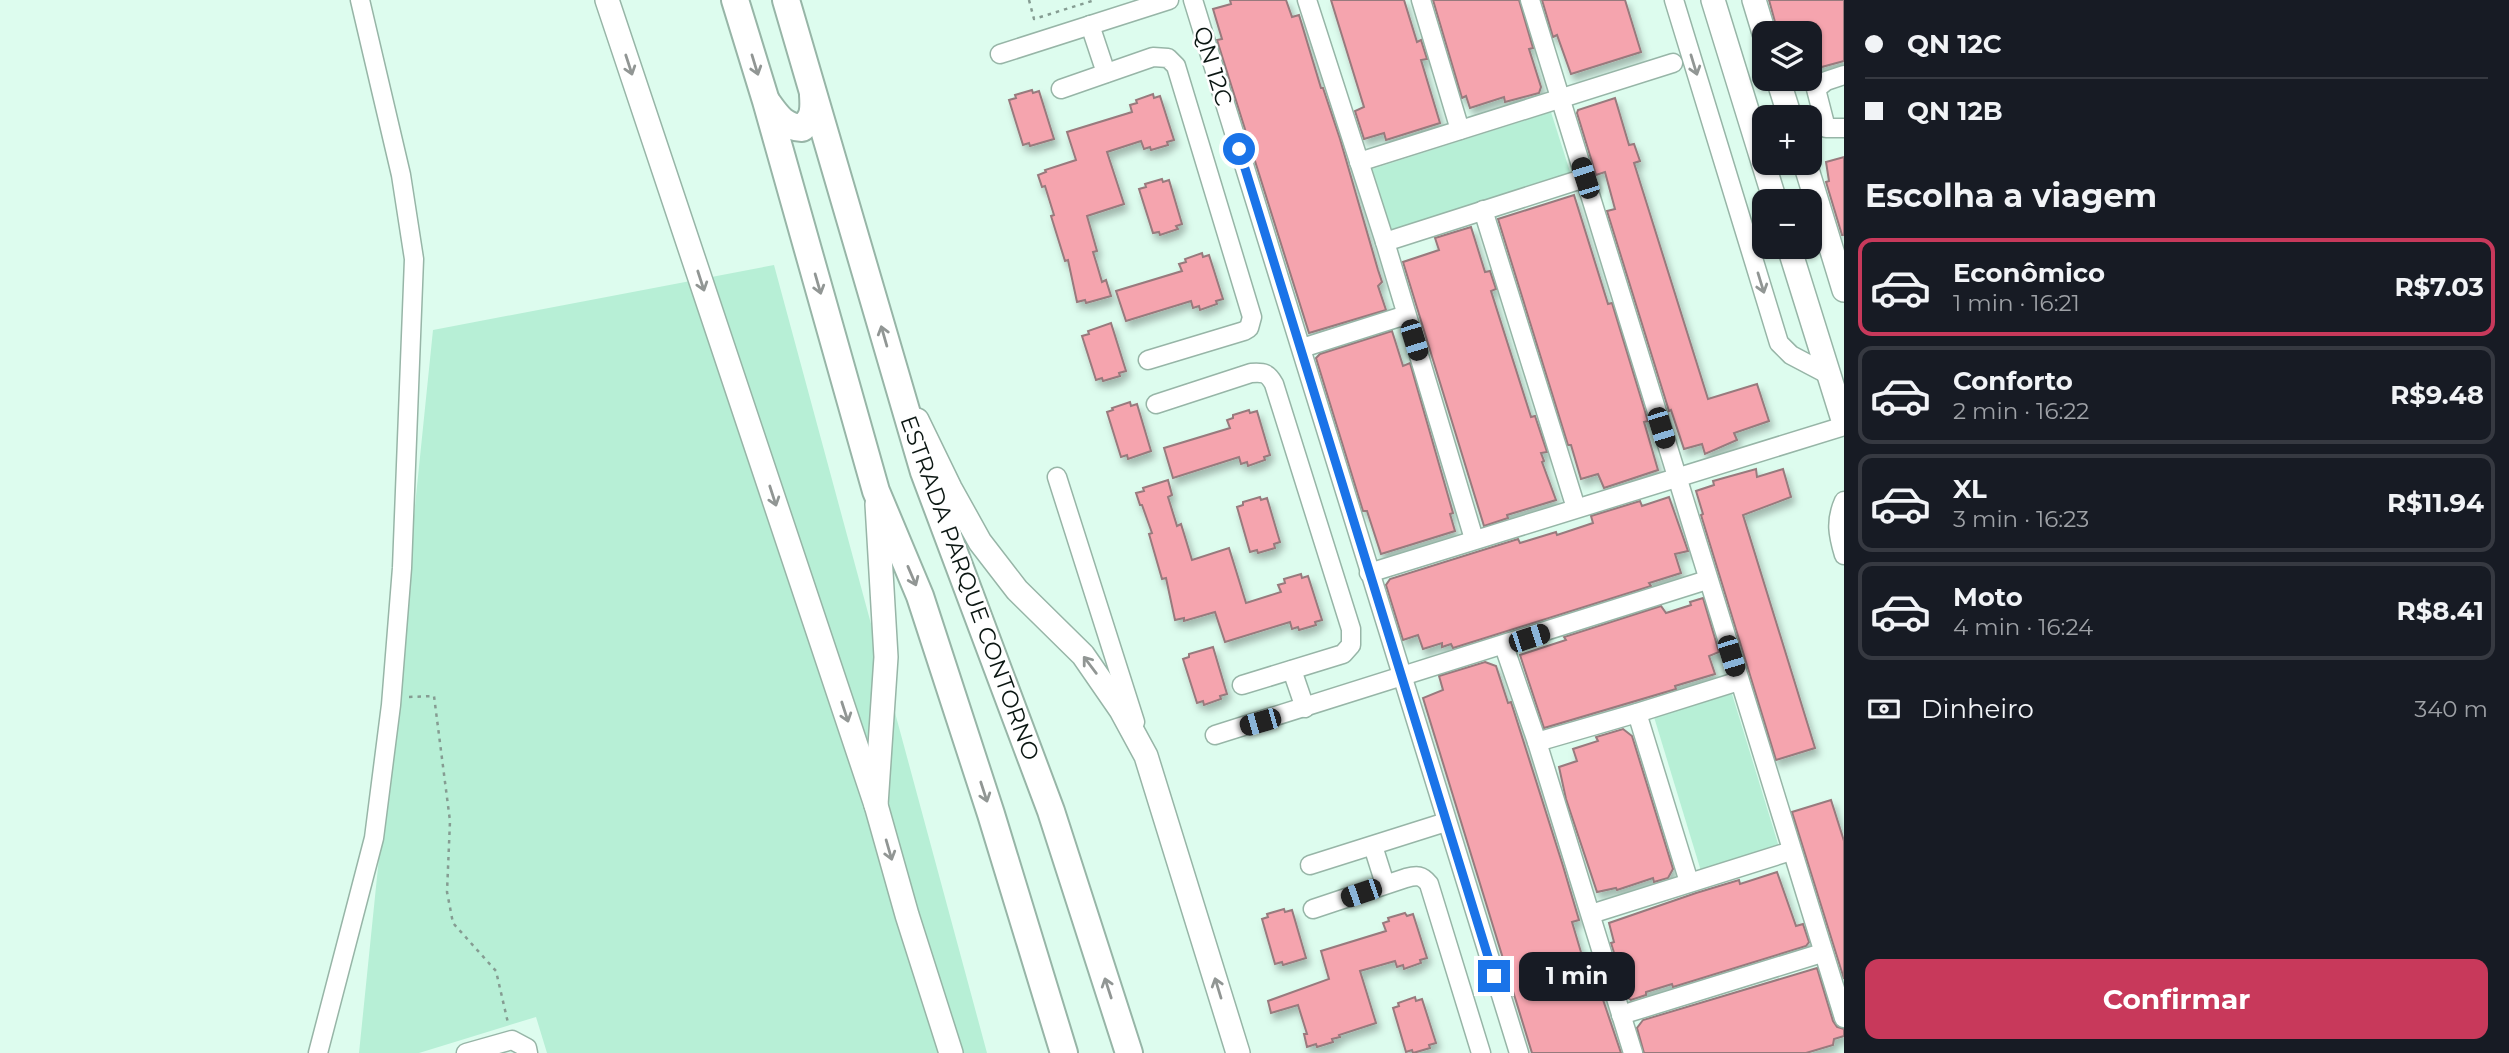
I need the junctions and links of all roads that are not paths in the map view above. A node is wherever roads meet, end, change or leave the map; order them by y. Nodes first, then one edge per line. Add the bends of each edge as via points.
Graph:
1 (360, 0) edge
2 (607, 0) edge
3 (735, 0) edge
4 (786, 0) edge
5 (1169, 0) edge
6 (1193, 0) edge
7 (1307, 0) edge
8 (1421, 0) edge
9 (1530, 0) edge
10 (1674, 0) edge
11 (1713, 0) edge
12 (1754, 0) edge
13 (1760, 21) edge
14 (1090, 25) junction
15 (1000, 54) dead end
16 (1673, 62) dead end
17 (1106, 74) junction
18 (1844, 75) edge
19 (813, 89) junction
20 (1061, 89) dead end
21 (1560, 98) junction
22 (766, 101) junction
23 (1844, 128) edge
24 (1460, 130) junction
25 (1359, 162) junction
26 (1809, 175) edge
27 (1585, 178) junction
28 (1771, 189) edge
29 (1483, 210) junction
30 (1385, 242) junction
31 (1793, 259) edge
32 (1844, 290) edge
33 (1406, 315) junction
34 (1301, 348) junction
35 (1148, 360) dead end
36 (896, 375) junction
37 (1829, 375) junction
38 (1156, 404) dead end
39 (1844, 424) edge
40 (1057, 477) dead end
41 (1676, 478) junction
42 (876, 491) junction
43 (1844, 501) edge
44 (1576, 508) junction
45 (1474, 539) junction
46 (1844, 555) edge
47 (1369, 573) junction
48 (1707, 580) junction
49 (1504, 646) junction
50 (1292, 670) junction
51 (1401, 677) junction
52 (1739, 681) junction
53 (1242, 685) dead end
54 (1304, 708) junction
55 (1637, 713) junction
56 (1215, 735) dead end
57 (1537, 741) junction
58 (1146, 755) junction
59 (876, 805) junction
60 (1446, 822) junction
61 (1373, 846) junction
62 (1791, 851) junction
63 (1310, 865) dead end
64 (1689, 882) junction
65 (1385, 884) junction
66 (1313, 909) dead end
67 (1591, 915) junction
68 (1822, 953) junction
69 (1620, 1015) junction
70 (1844, 1018) edge
71 (318, 1053) edge
72 (466, 1053) edge
73 (528, 1053) edge
74 (951, 1053) edge
75 (1063, 1053) edge
76 (1129, 1053) edge
77 (1238, 1053) edge
78 (1481, 1053) edge
79 (1518, 1053) edge
80 (1633, 1053) edge

1 - 71 street via 401,175 414,259 402,568 374,838
2 -> 59 main road
3 -> 22 highway
4 - 19 highway, ESTRADA PARQUE CONTORNO
5 - 14 street
6 - 34 street, QN 12C
7 - 25 street
8 - 24 street
9 - 21 street
10 -> 37 street via 1779,343 1791,355
11 - 28 main road
12 - 13 main road
14 - 15 street
14 - 17 street
16 - 21 street
17 - 20 street
17 - 35 street via 1153,57 1173,61 1252,317 1244,331
18 - 23 street via 1816,89 1826,128
19 - 22 highway via 814,111 802,128 791,128
36 -> 19 highway, ESTRADA PARQUE CONTORNO
21 - 24 street
21 - 27 street
22 -> 42 highway
24 - 25 street
25 - 30 street
26 - 32 main road
27 - 29 street
27 - 41 street
29 - 30 street
29 - 44 street
30 - 33 street
31 - 37 main road
33 - 34 street
33 - 45 street
34 - 47 street, QN 12C
58 -> 36 main road via 1083,655 1017,590 980,542
76 -> 36 highway, ESTRADA PARQUE CONTORNO via 1051,811 924,472
37 - 39 main road
38 - 50 street via 1251,373 1269,375 1274,384 1352,639 1343,654
39 - 41 street
40 - 58 street
41 - 44 street
41 - 48 street
42 - 59 main road via 886,657
42 -> 75 highway via 920,596
43 - 46 street via 1837,527
44 - 45 street
45 - 47 street
47 - 51 street, QN 12C
48 - 49 street
48 - 52 street
49 - 51 street
49 - 57 street
50 - 53 street
50 - 54 street
51 - 54 street
51 - 60 street, QN 12C
52 - 55 street
52 - 62 street
54 - 56 street
55 - 57 street
55 - 64 street
57 - 67 street
77 -> 58 main road
59 -> 74 main road
60 - 61 street
60 - 79 street, QN 12C
61 - 63 street
61 - 65 street
62 - 64 street
62 - 68 street
64 - 67 street
65 - 66 street
65 - 78 street via 1415,876 1429,884
67 - 69 street
68 - 69 street
68 - 70 street
69 - 80 street
72 - 73 street via 512,1040

